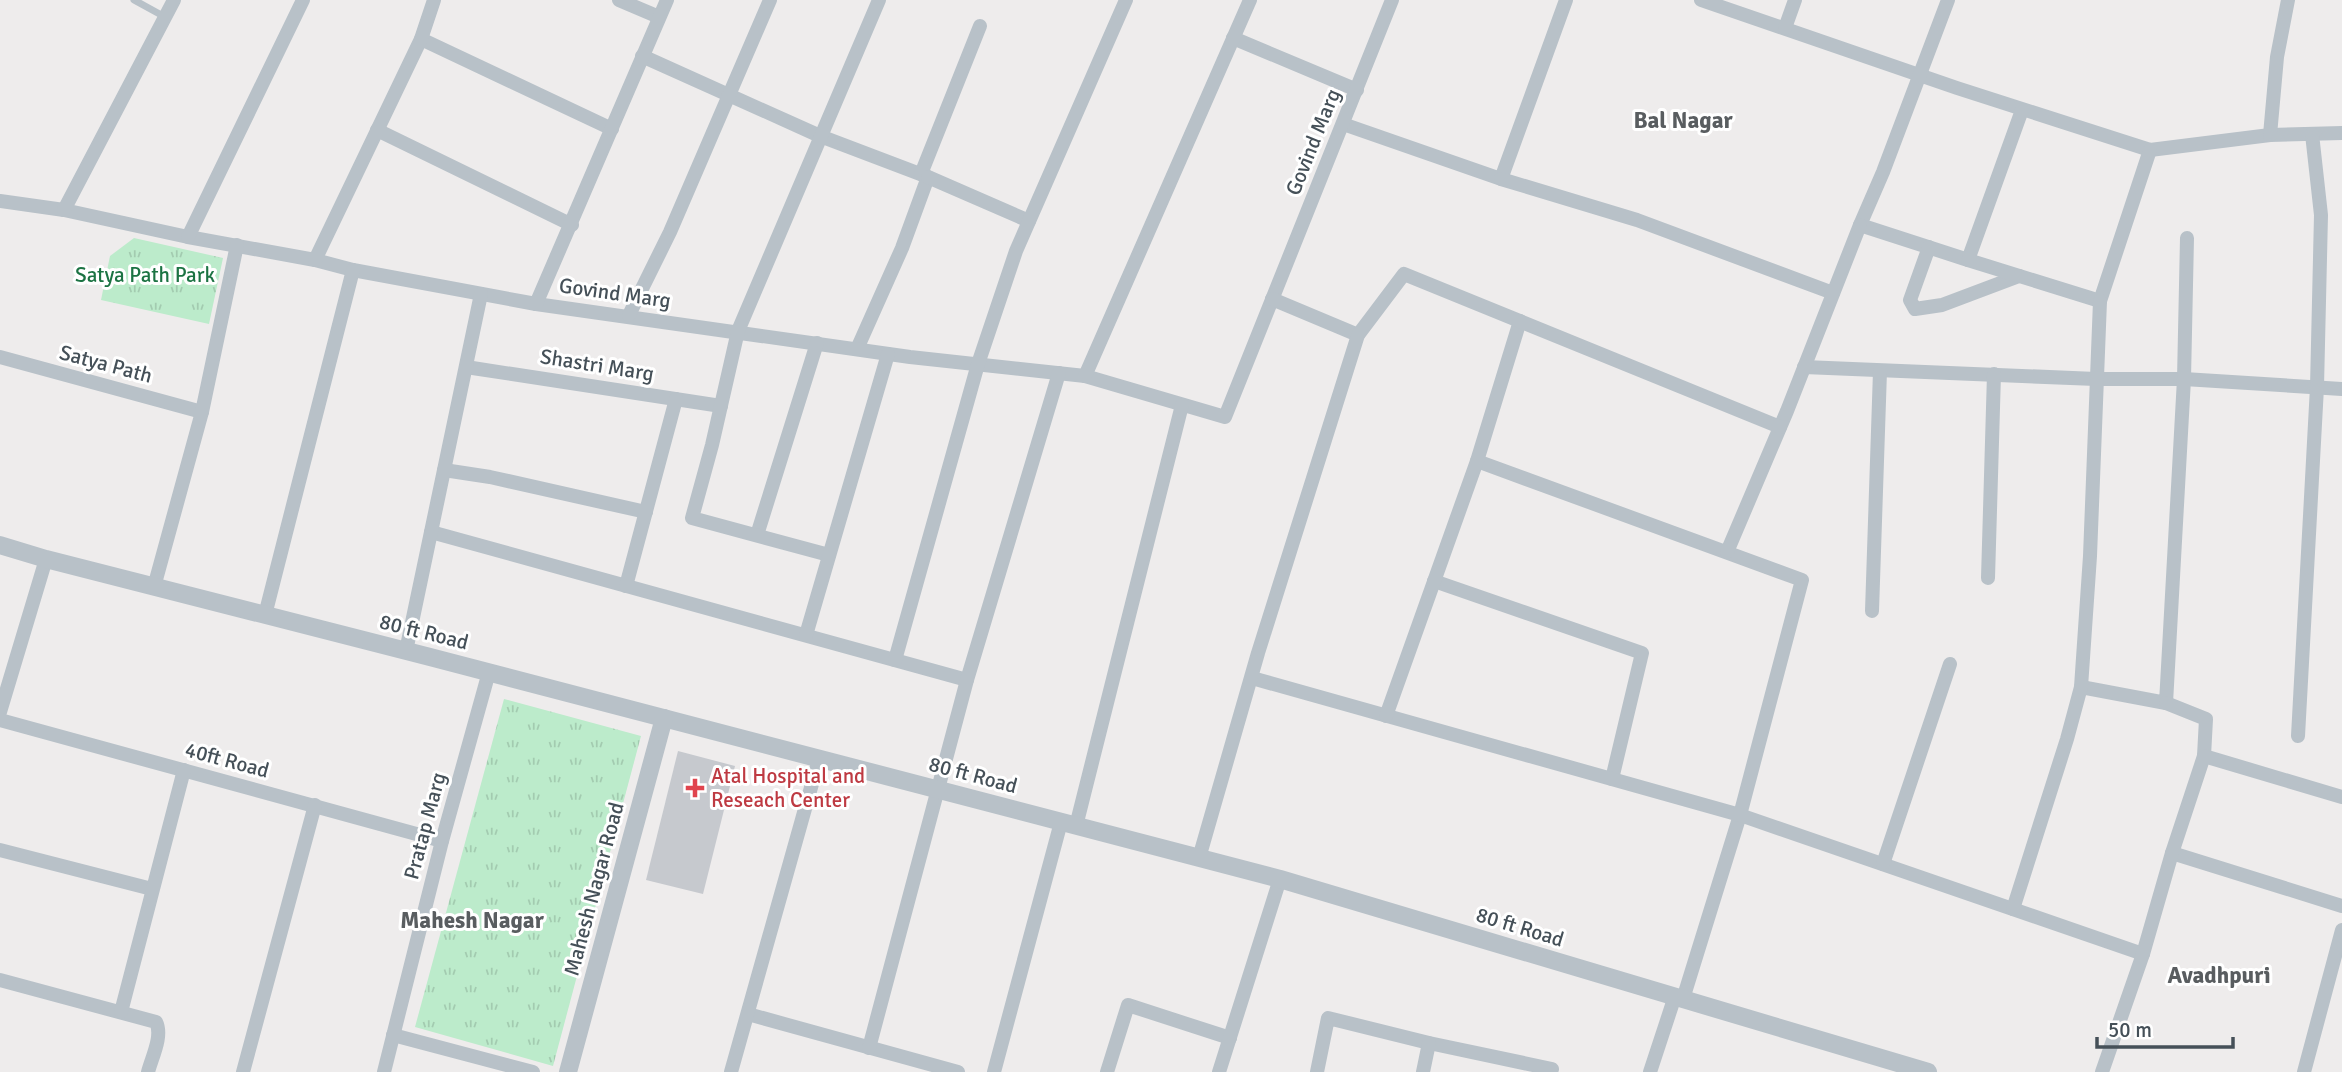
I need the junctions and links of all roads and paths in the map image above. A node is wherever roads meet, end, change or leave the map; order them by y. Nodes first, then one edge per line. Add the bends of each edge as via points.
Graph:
1 (134, 0) edge
2 (174, 0) edge
3 (303, 0) edge
4 (434, 0) edge
5 (619, 0) edge
6 (667, 0) edge
7 (770, 0) edge
8 (879, 0) edge
9 (1126, 0) edge
10 (1250, 0) edge
11 (1392, 0) edge
12 (1566, 0) edge
13 (1701, 0) edge
14 (1794, 0) edge
15 (1948, 0) edge
16 (2288, 0) edge
17 (164, 17) junction
18 (659, 17) junction
19 (980, 26) dead end
20 (1785, 28) junction
21 (1233, 38) junction
22 (421, 39) junction
23 (642, 56) junction
24 (1920, 76) junction
25 (1357, 89) junction
26 (729, 95) junction
27 (2022, 110) junction
28 (1343, 124) junction
29 (612, 129) junction
30 (377, 130) junction
31 (2312, 134) junction
32 (2342, 134) edge
33 (2270, 135) junction
34 (820, 136) junction
35 (2150, 150) junction
36 (925, 175) junction
37 (1501, 179) junction
38 (0, 201) edge
39 (64, 210) junction
40 (1029, 221) junction
41 (572, 225) junction
42 (1860, 225) junction
43 (188, 237) junction
44 (2187, 238) dead end
45 (237, 245) junction
46 (1929, 247) junction
47 (315, 260) junction
48 (1968, 260) junction
49 (353, 270) junction
50 (2019, 276) junction
51 (1833, 293) junction
52 (481, 294) junction
53 (1272, 299) junction
54 (2100, 301) junction
55 (536, 304) junction
56 (629, 316) junction
57 (1520, 321) junction
58 (738, 331) junction
59 (1358, 335) junction
60 (817, 343) junction
61 (857, 349) junction
62 (888, 354) junction
63 (0, 357) edge
64 (978, 364) junction
65 (466, 366) junction
66 (1804, 367) junction
67 (1880, 371) junction
68 (1059, 373) junction
69 (1994, 374) junction
70 (1084, 376) junction
71 (2096, 379) junction
72 (2184, 379) junction
73 (2317, 387) junction
74 (2342, 389) edge
75 (676, 399) junction
76 (1182, 405) junction
77 (721, 406) junction
78 (202, 412) junction
79 (1780, 427) junction
80 (1477, 461) junction
81 (444, 470) junction
82 (646, 512) junction
83 (431, 532) junction
84 (757, 535) junction
85 (0, 545) edge
86 (1727, 552) junction
87 (829, 555) junction
88 (46, 559) junction
89 (1988, 578) dead end
90 (1434, 581) junction
91 (626, 586) junction
92 (154, 587) junction
93 (1872, 611) dead end
94 (265, 615) junction
95 (806, 635) junction
96 (406, 650) junction
97 (895, 660) junction
98 (1950, 664) dead end
99 (489, 672) junction
100 (1252, 678) junction
101 (967, 680) junction
102 (2081, 687) junction
103 (2166, 703) junction
104 (0, 712) edge
105 (1386, 716) junction
106 (664, 718) junction
107 (0, 720) edge
108 (2298, 736) dead end
109 (2204, 756) junction
110 (819, 759) junction
111 (184, 770) junction
112 (1612, 779) junction
113 (939, 789) junction
114 (2342, 797) edge
115 (315, 805) junction
116 (1740, 815) junction
117 (1069, 824) junction
118 (442, 841) junction
119 (0, 850) edge
120 (2172, 853) junction
121 (1199, 858) junction
122 (1883, 864) junction
123 (1280, 879) junction
124 (152, 890) junction
125 (2342, 906) edge
126 (2013, 909) junction
127 (2342, 930) edge
128 (2143, 954) junction
129 (0, 980) edge
130 (1679, 998) junction
131 (121, 1012) junction
132 (748, 1014) junction
133 (393, 1035) junction
134 (1230, 1038) junction
135 (1429, 1043) junction
136 (869, 1048) junction
137 (1552, 1069) dead end
138 (148, 1072) edge
139 (243, 1072) edge
140 (384, 1072) edge
141 (533, 1072) edge
142 (568, 1072) edge
143 (731, 1072) edge
144 (958, 1072) edge
145 (994, 1072) edge
146 (1107, 1072) edge
147 (1219, 1072) edge
148 (1317, 1072) edge
149 (1423, 1072) edge
150 (1650, 1072) edge
151 (1928, 1072) edge
152 (2102, 1072) edge
153 (2304, 1072) edge

1 - 17 lane
2 - 17 street
3 - 43 street
4 - 22 street
5 - 18 street
6 - 18 street
7 - 26 street
8 - 34 street
9 - 40 street
10 - 21 street
11 - 25 street, Govind Marg
12 - 37 street
13 - 20 street
14 - 20 street
15 - 24 street
16 - 33 street
17 - 39 street
18 - 23 street
19 - 36 street
20 - 24 street
21 - 25 street
21 - 70 street
22 - 29 street
22 - 30 street
23 - 26 street
23 - 29 street
24 - 27 street
24 - 42 street
25 - 28 street, Govind Marg
26 - 34 street
26 - 56 street
27 - 35 street
27 - 48 street
28 - 37 street
28 - 53 street, Govind Marg
29 - 41 street
30 - 41 street
30 - 47 street
31 - 32 street
31 - 33 street
31 - 73 street via 2321,215
33 - 35 street
34 - 36 street
34 - 58 street
35 - 54 street
36 - 40 street
36 - 61 street via 902,248
37 - 51 street via 1637,220
38 - 39 street, Govind Marg
39 - 43 street, Govind Marg
40 - 64 street
41 - 55 street
42 - 46 street
42 - 51 street
43 - 45 street, Govind Marg
44 - 72 street
45 - 47 street, Govind Marg
45 - 78 street
46 - 48 street
46 - 50 street via 1910,300 1915,309 1942,305
47 - 49 street, Govind Marg
48 - 50 street
49 - 52 street, Govind Marg
49 - 94 street
50 - 54 street
51 - 66 street
52 - 55 street, Govind Marg
52 - 65 street
53 - 59 street
53 - 76 street, Govind Marg via 1225,417
54 - 71 street
55 - 56 street, Govind Marg
56 - 58 street, Govind Marg
57 - 59 street via 1404,274
57 - 79 street
57 - 80 street
58 - 60 street, Govind Marg
58 - 77 street
59 - 100 street
60 - 61 street, Govind Marg
60 - 84 street
61 - 62 street, Govind Marg
62 - 64 street, Govind Marg
62 - 87 street
63 - 78 street, Satya Path
64 - 68 street, Govind Marg
64 - 97 street
65 - 75 street, Shastri Marg
65 - 81 street
66 - 67 street
66 - 79 street
67 - 69 street
67 - 93 street
68 - 70 street, Govind Marg
68 - 101 street
69 - 71 street
69 - 89 street
70 - 76 street, Govind Marg
71 - 72 street
71 - 102 street
72 - 73 street
72 - 103 street
73 - 74 street
73 - 108 street
75 - 77 street, Shastri Marg
75 - 82 street
76 - 117 street
77 - 84 street via 692,518
78 - 92 street
79 - 86 street
80 - 86 street
80 - 90 street
81 - 82 street
81 - 83 street
82 - 91 street
83 - 91 street
83 - 96 street
84 - 87 street
85 - 88 street, 80 ft Road
86 - 116 street via 1802,580
87 - 95 street
88 - 92 street, 80 ft Road
88 - 104 street
90 - 105 street
90 - 112 street via 1642,653
91 - 95 street
92 - 94 street, 80 ft Road
94 - 96 street, 80 ft Road
95 - 97 street
96 - 99 street, 80 ft Road
97 - 101 street
98 - 122 street
99 - 106 street, 80 ft Road
99 - 118 street, Pratap Marg
100 - 105 street
100 - 121 street
101 - 113 street
102 - 103 street
102 - 126 street
103 - 109 street via 2206,719
105 - 112 street
106 - 110 street, 80 ft Road
106 - 142 street, Mahesh Nagar Road
107 - 111 street, 40ft Road
109 - 114 street
109 - 120 street
110 - 113 street, 80 ft Road
110 - 132 street
111 - 115 street, 40ft Road
111 - 124 street
112 - 116 street
113 - 117 street, 80 ft Road
113 - 136 street
115 - 118 street, 40ft Road
115 - 139 street
116 - 122 street
116 - 130 street
117 - 121 street, 80 ft Road
117 - 145 street
118 - 133 street, Pratap Marg
119 - 124 street
120 - 125 street
120 - 128 street
121 - 123 street, 80 ft Road
122 - 126 street
123 - 130 street, 80 ft Road
123 - 134 street
124 - 131 street
126 - 128 street
127 - 153 street
128 - 152 street
129 - 131 street
130 - 150 street
130 - 151 street, 80 ft Road
131 - 138 street via 156,1022 159,1027
132 - 136 street
132 - 143 street
133 - 140 street, Pratap Marg
133 - 141 street
134 - 146 street via 1128,1004
134 - 147 street
135 - 137 street
135 - 148 street via 1328,1018
135 - 149 street
136 - 144 street

